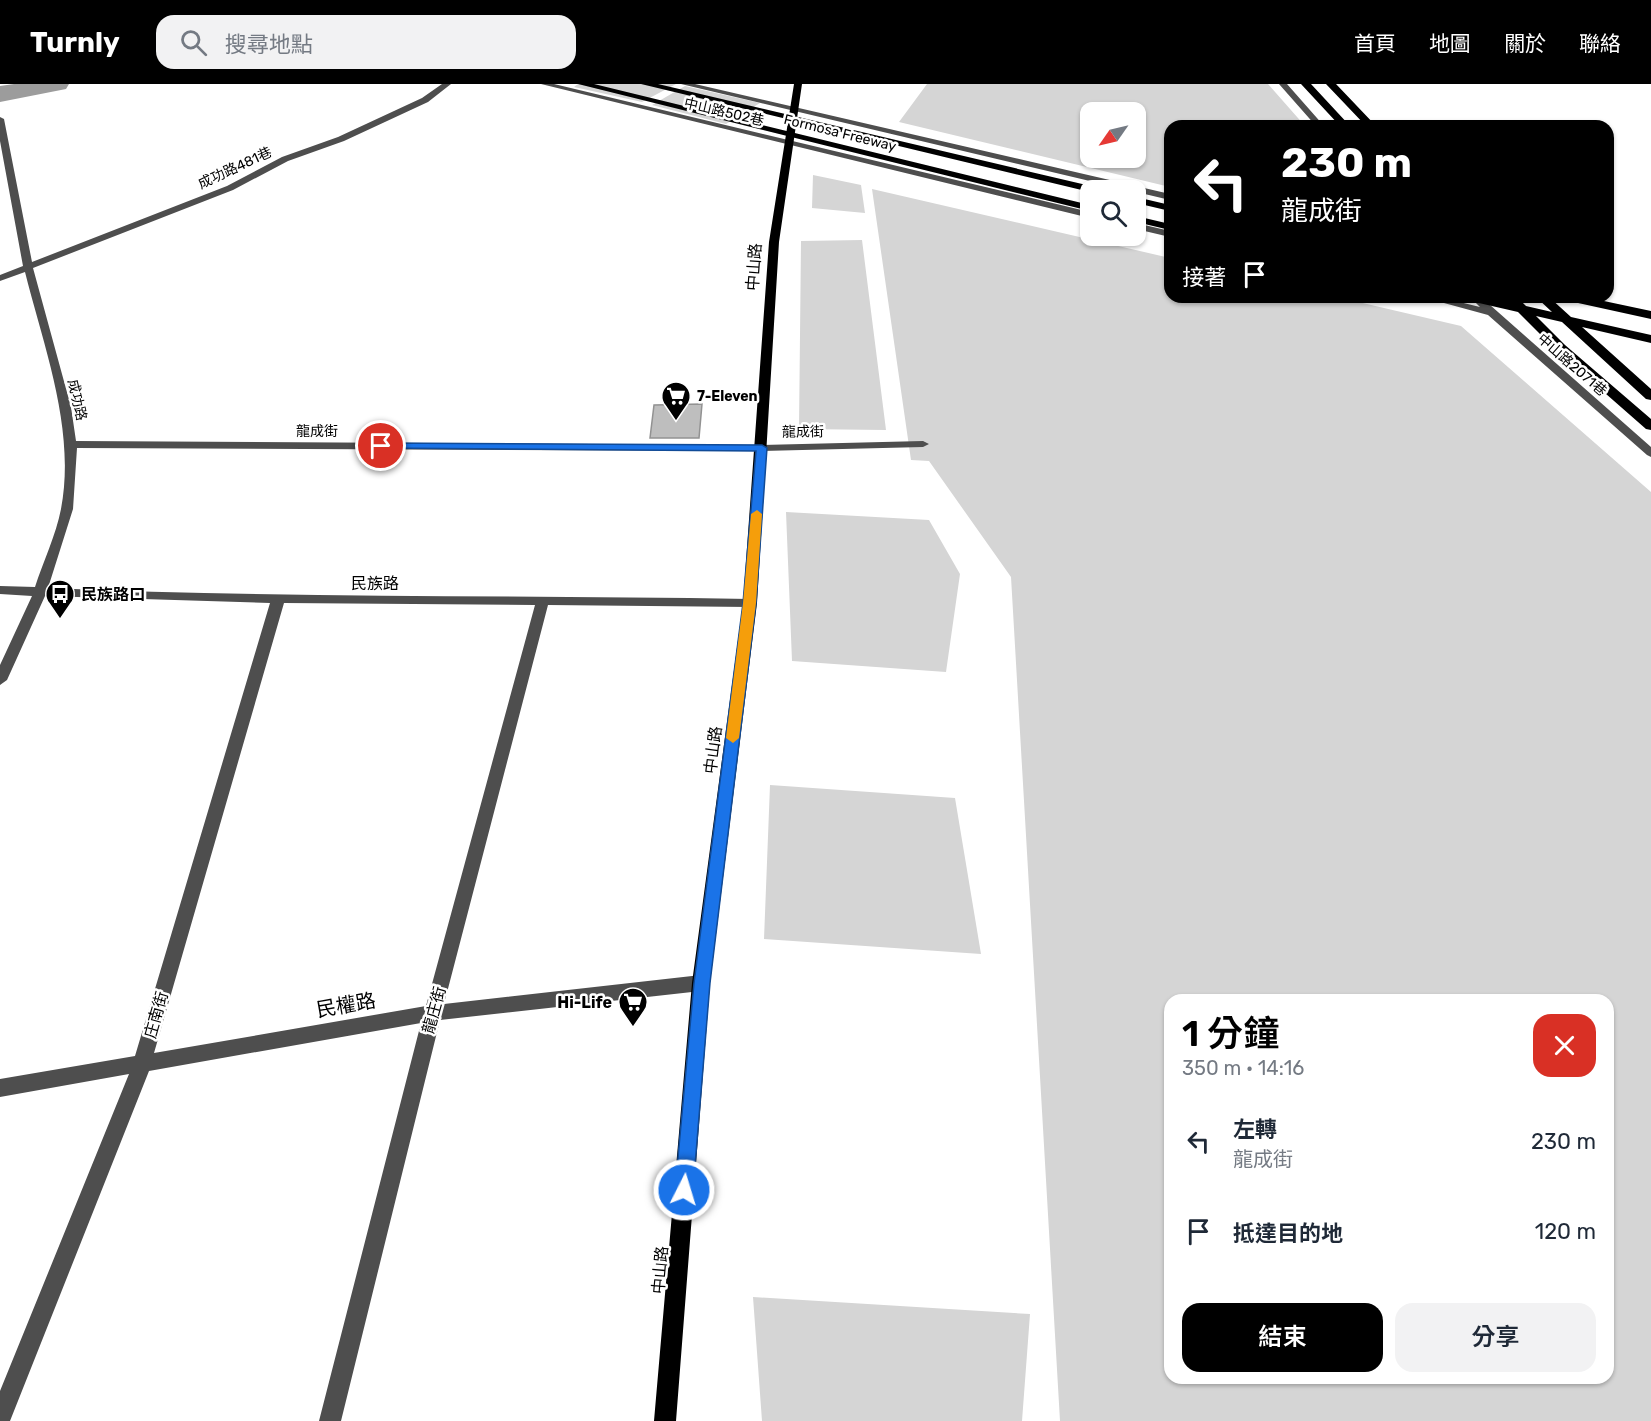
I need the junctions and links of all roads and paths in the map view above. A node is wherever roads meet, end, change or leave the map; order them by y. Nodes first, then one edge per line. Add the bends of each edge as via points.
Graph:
1 (447, 84) edge
2 (546, 84) edge
3 (583, 84) edge
4 (646, 84) edge
5 (686, 84) edge
6 (798, 84) edge
7 (1283, 84) edge
8 (1306, 84) edge
9 (1331, 84) edge
10 (795, 108) junction
11 (0, 119) edge
12 (1315, 120) edge
13 (1339, 120) edge
14 (1365, 120) edge
15 (791, 141) junction
16 (1080, 186) edge
17 (1164, 196) edge
18 (1146, 202) edge
19 (1080, 206) edge
20 (1164, 207) edge
21 (1080, 212) edge
22 (1146, 221) edge
23 (1164, 226) edge
24 (1146, 228) edge
25 (1164, 233) edge
26 (28, 266) junction
27 (0, 278) edge
28 (1451, 303) edge
29 (1481, 303) edge
30 (1496, 303) edge
31 (1516, 303) edge
32 (1549, 303) edge
33 (1596, 303) edge
34 (1490, 313) junction
35 (1651, 315) edge
36 (1651, 339) edge
37 (1651, 396) edge
38 (1651, 426) edge
39 (71, 444) junction
40 (923, 444) dead end
41 (762, 448) junction
42 (1651, 453) edge
43 (0, 590) edge
44 (40, 592) junction
45 (278, 599) junction
46 (543, 599) junction
47 (750, 603) junction
48 (0, 680) edge
49 (702, 983) junction
50 (433, 1013) junction
51 (142, 1064) junction
52 (0, 1088) edge
53 (0, 1419) edge
54 (330, 1421) edge
55 (665, 1421) edge

1 - 26 street, 成功路481巷 via 425,100 341,139 285,159 230,188
2 - 15 street, 中山路502巷
3 - 19 highway, Formosa Freeway
4 - 16 highway, Formosa Freeway
5 - 10 street
6 - 10 main road, 中山路
7 - 12 street
8 - 13 highway
9 - 14 highway
10 - 15 main road, 中山路
10 - 17 street
11 - 26 street, 成功路
15 - 21 street, 中山路502巷
15 - 41 main road, 中山路 via 774,242
18 - 20 highway
22 - 23 highway
24 - 25 street
26 - 27 street, 成功路481巷
26 - 39 street, 成功路
28 - 34 street
29 - 34 street, 中山路2071巷
30 - 36 highway
31 - 38 highway
32 - 37 highway
33 - 35 highway
34 - 42 street, 中山路2071巷
39 - 41 street, 龍成街
39 - 44 street, 成功路 via 67,509
40 - 41 street, 龍成街
41 - 47 main road, 中山路
43 - 44 street, 民族路
44 - 45 street, 民族路
44 - 48 street, 成功路
45 - 46 street, 民族路
45 - 51 street, 庄南街
46 - 47 street, 民族路
46 - 50 street, 龍庄街
47 - 49 main road, 中山路
49 - 50 street, 民權路
49 - 55 main road, 中山路
50 - 51 street, 民權路
50 - 54 street, 龍庄街
51 - 52 street, 民權路
51 - 53 street, 庄南街

